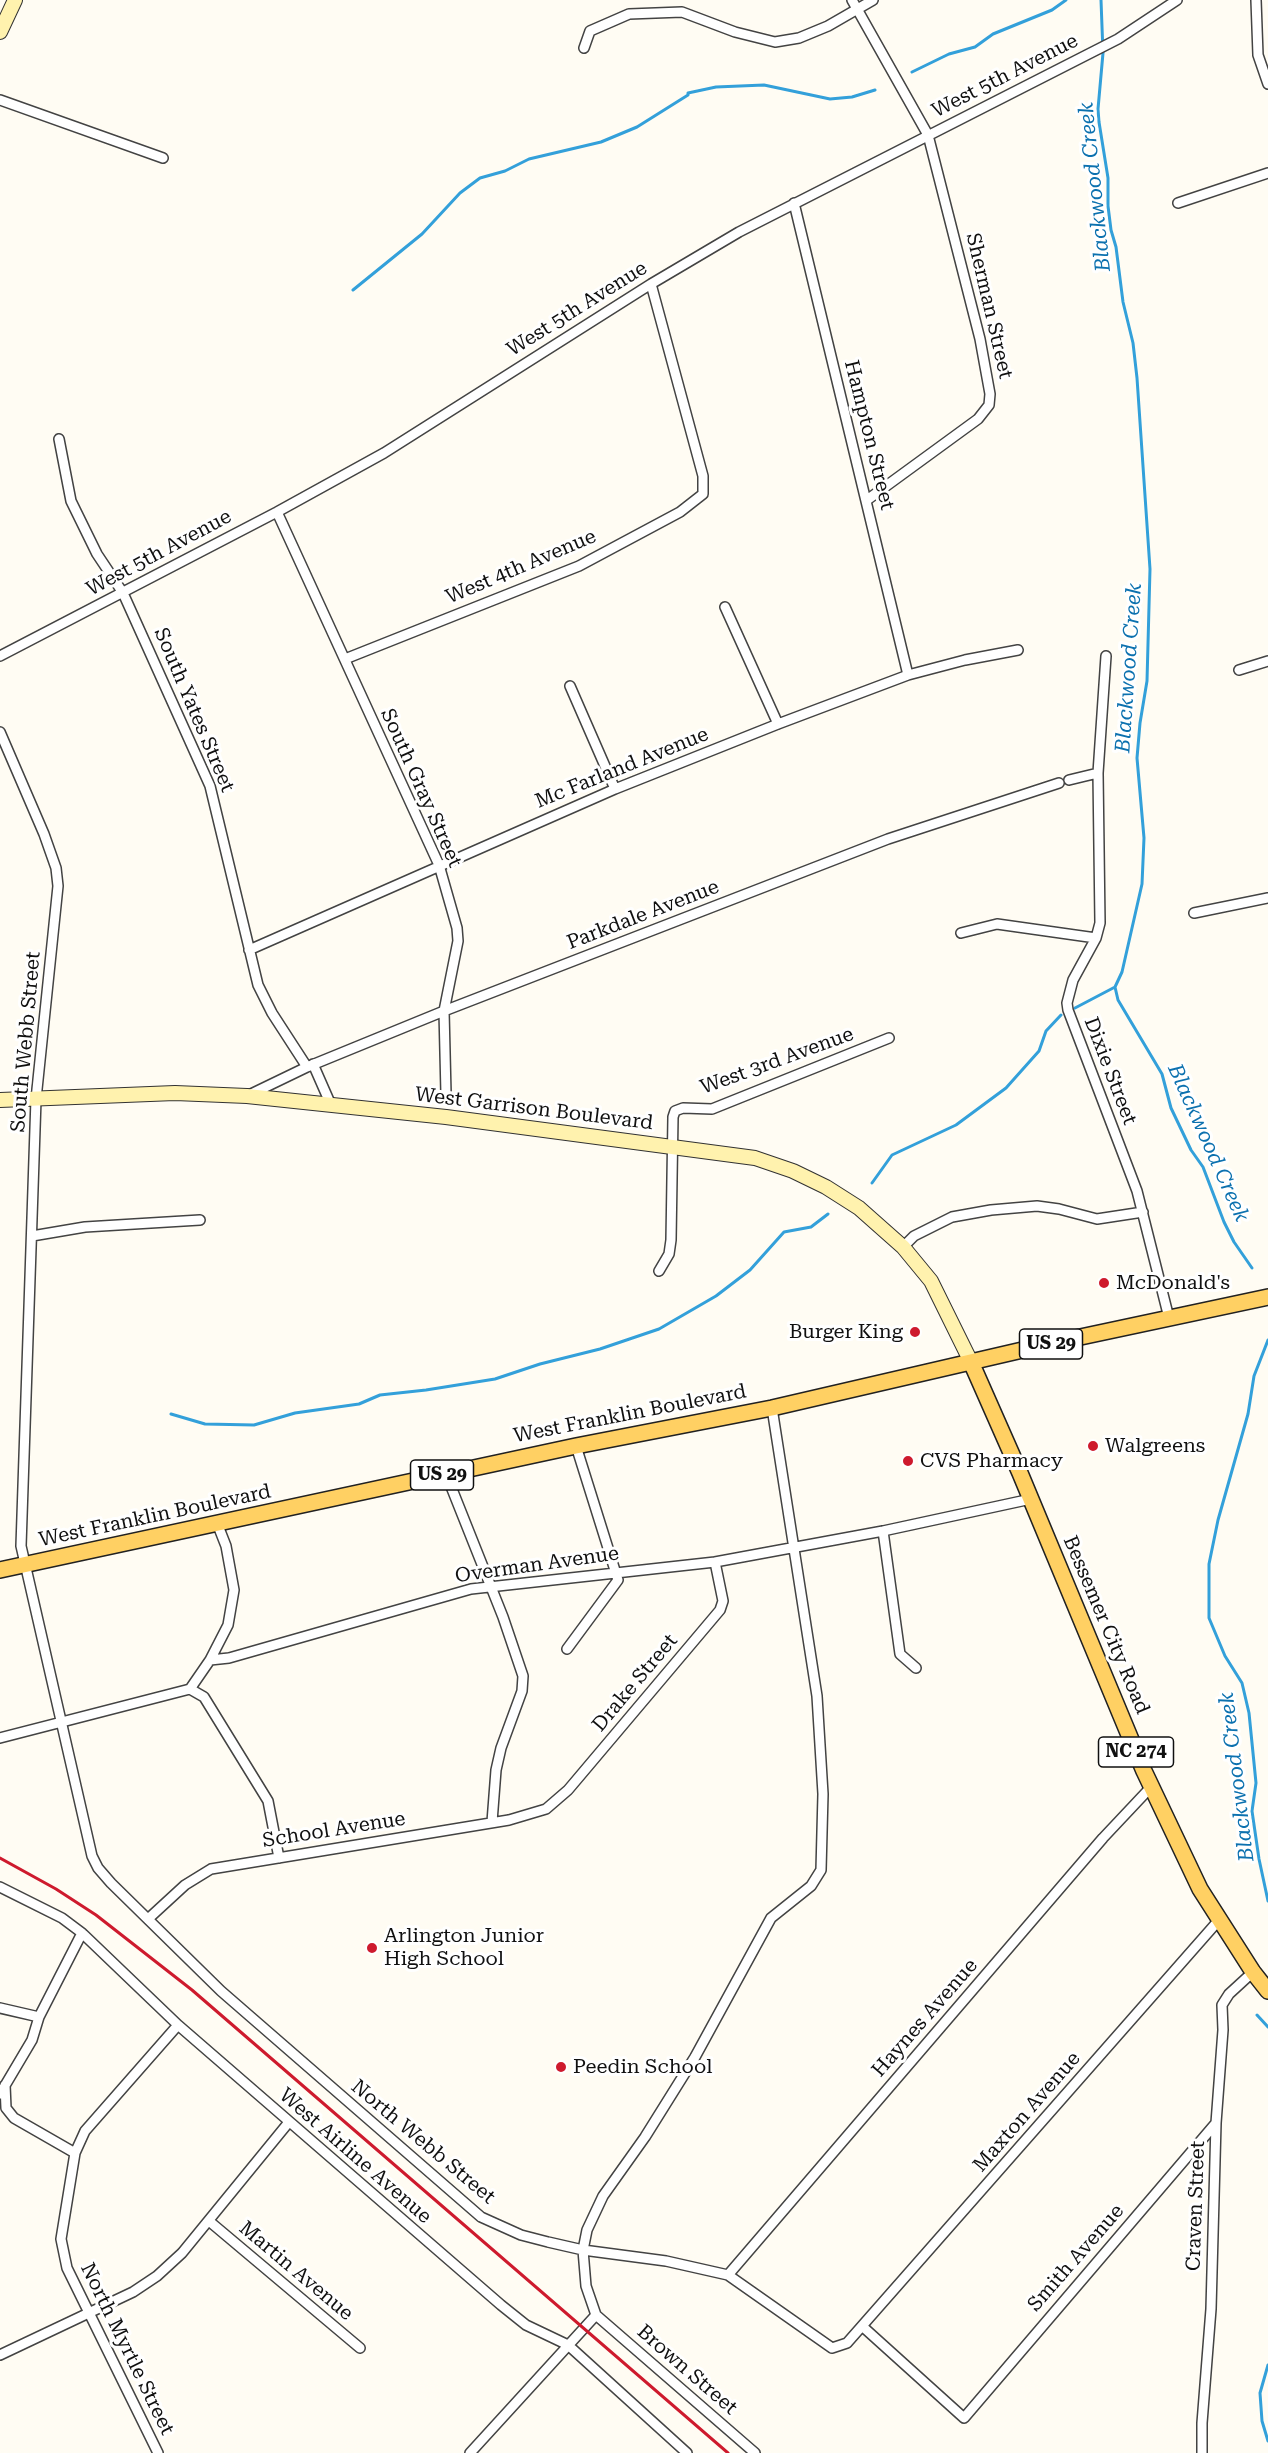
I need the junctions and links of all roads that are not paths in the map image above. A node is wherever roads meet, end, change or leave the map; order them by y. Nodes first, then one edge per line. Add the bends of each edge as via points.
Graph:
1 (15, 0) edge
2 (852, 0) edge
3 (873, 0) edge
4 (1177, 0) edge
5 (1256, 0) edge
6 (858, 10) junction
7 (0, 32) edge
8 (584, 48) dead end
9 (1268, 84) edge
10 (0, 100) edge
11 (928, 135) junction
12 (163, 158) dead end
13 (1268, 172) edge
14 (794, 203) junction
15 (1178, 203) dead end
16 (651, 284) junction
17 (59, 439) dead end
18 (867, 500) junction
19 (277, 512) junction
20 (123, 593) junction
21 (725, 607) dead end
22 (1018, 650) dead end
23 (0, 656) edge
24 (1106, 656) dead end
25 (345, 660) junction
26 (1268, 661) edge
27 (1239, 670) dead end
28 (908, 675) junction
29 (570, 686) dead end
30 (778, 724) junction
31 (0, 732) edge
32 (1098, 773) junction
33 (1069, 780) dead end
34 (1059, 783) dead end
35 (615, 789) junction
36 (439, 865) junction
37 (1268, 898) edge
38 (1194, 913) dead end
39 (961, 933) dead end
40 (1096, 938) junction
41 (249, 950) junction
42 (444, 1011) junction
43 (889, 1038) dead end
44 (310, 1066) junction
45 (446, 1094) dead end
46 (247, 1096) junction
47 (36, 1099) junction
48 (0, 1100) edge
49 (331, 1105) junction
50 (673, 1146) junction
51 (1143, 1212) junction
52 (200, 1220) dead end
53 (32, 1236) junction
54 (903, 1246) junction
55 (659, 1271) dead end
56 (1268, 1297) edge
57 (1169, 1318) junction
58 (971, 1362) junction
59 (772, 1408) junction
60 (576, 1446) junction
61 (446, 1474) junction
62 (1031, 1499) junction
63 (217, 1523) junction
64 (883, 1531) junction
65 (794, 1548) junction
66 (715, 1562) junction
67 (26, 1565) junction
68 (0, 1570) edge
69 (617, 1571) junction
70 (491, 1585) junction
71 (567, 1649) dead end
72 (210, 1660) junction
73 (916, 1668) dead end
74 (189, 1689) junction
75 (61, 1721) junction
76 (0, 1738) edge
77 (1151, 1787) junction
78 (542, 1810) joint
79 (492, 1822) junction
80 (279, 1858) junction
81 (0, 1887) edge
82 (148, 1919) junction
83 (1219, 1920) junction
84 (82, 1933) junction
85 (1253, 1972) junction
86 (1268, 1991) edge
87 (0, 2008) edge
88 (39, 2017) junction
89 (178, 2025) junction
90 (2, 2089) edge
91 (289, 2122) junction
92 (1216, 2124) junction
93 (75, 2153) junction
94 (209, 2221) junction
95 (584, 2250) junction
96 (728, 2275) junction
97 (89, 2312) junction
98 (596, 2315) junction
99 (862, 2326) junction
100 (568, 2345) junction
101 (360, 2348) dead end
102 (0, 2355) edge
103 (158, 2453) edge
104 (470, 2453) edge
105 (687, 2453) edge
106 (755, 2453) edge
107 (1202, 2453) edge

1 - 7 main road
2 - 6 street
3 - 6 street
4 - 11 street, West 5th Avenue via 1118,39
5 - 9 street via 1258,55
6 - 8 street via 799,39 775,42 682,12 629,14 590,31
6 - 11 street
10 - 12 street
11 - 14 street, West 5th Avenue
11 - 18 street, Sherman Street via 983,349 989,405 978,419
13 - 15 street
14 - 16 street, West 5th Avenue
14 - 18 street, Hampton Street
16 - 19 street, West 5th Avenue via 384,453
16 - 25 street, West 4th Avenue via 703,476 704,494 680,512 579,566
17 - 20 street, South Yates Street via 71,501 97,554
18 - 28 street, Hampton Street
19 - 20 street, West 5th Avenue
19 - 25 street, South Gray Street
20 - 23 street, West 5th Avenue
20 - 41 street, South Yates Street via 210,786
21 - 30 street
22 - 28 street, Mc Farland Avenue
24 - 32 street, Dixie Street
25 - 36 street, South Gray Street
26 - 27 street
28 - 30 street, Mc Farland Avenue
29 - 35 street
30 - 35 street, Mc Farland Avenue
31 - 47 street, South Webb Street via 44,834 58,886
32 - 33 street
32 - 40 street, Dixie Street via 1100,923
34 - 42 street, Parkdale Avenue via 888,839
35 - 36 street, Mc Farland Avenue
36 - 41 street, Mc Farland Avenue
36 - 42 street, South Gray Street via 458,941
37 - 38 street
39 - 40 street via 997,924
40 - 51 street, Dixie Street via 1073,980 1068,1011
41 - 44 street, South Yates Street via 263,997
42 - 44 street, Parkdale Avenue
42 - 45 street, South Gray Street
43 - 50 street, West 3rd Avenue via 712,1109 679,1109 673,1117
44 - 46 street, Parkdale Avenue
44 - 49 street, South Yates Street
46 - 47 main road, West Garrison Boulevard via 175,1093
46 - 49 main road, West Garrison Boulevard
47 - 48 main road, West Garrison Boulevard
47 - 53 street, South Webb Street
49 - 50 main road, West Garrison Boulevard
50 - 54 main road, West Garrison Boulevard via 755,1158 801,1175 859,1209
50 - 55 street via 672,1240
51 - 54 street via 1097,1219 1037,1206 991,1210 952,1217 914,1236
51 - 57 street, Dixie Street
52 - 53 street via 85,1227
53 - 67 street, South Webb Street via 22,1539
54 - 58 main road, West Garrison Boulevard via 931,1281
56 - 57 main road, West Franklin Boulevard / US 29
57 - 58 main road, West Franklin Boulevard / US 29
58 - 59 main road, West Franklin Boulevard / US 29
58 - 62 main road, Bessemer City Road / NC 274
59 - 60 main road, West Franklin Boulevard / US 29
59 - 65 street
60 - 61 main road, West Franklin Boulevard / US 29
60 - 69 street
61 - 63 main road, West Franklin Boulevard / US 29
61 - 70 street
62 - 64 street, Overman Avenue
62 - 77 main road, Bessemer City Road / NC 274
63 - 67 main road, West Franklin Boulevard / US 29
63 - 72 street via 226,1546 234,1590 228,1625
64 - 65 street, Overman Avenue
64 - 73 street via 900,1654
65 - 66 street, Overman Avenue
65 - 95 street via 818,1706 823,1794 821,1870 811,1886 771,1918 695,2057 645,2138 603,2196 587,2230
66 - 69 street, Overman Avenue
66 - 78 street, Drake Street via 723,1601 720,1610 568,1790
67 - 68 main road, West Franklin Boulevard / US 29
67 - 75 street, South Webb Street
69 - 70 street, Overman Avenue
69 - 71 street via 614,1588
70 - 72 street, Overman Avenue
70 - 79 street via 523,1676 522,1691 496,1770
72 - 74 street
74 - 75 street
74 - 80 street via 204,1697 268,1801
75 - 76 street
75 - 82 street, North Webb Street via 92,1856 111,1883
77 - 83 main road, Bessemer City Road / NC 274 via 1200,1890
77 - 96 street, Haynes Avenue
78 - 79 street, School Avenue
79 - 80 street, School Avenue
80 - 82 street, School Avenue via 211,1869 185,1885
81 - 84 street, West Airline Avenue via 62,1918
82 - 95 street, North Webb Street via 221,1991 481,2217 521,2235
83 - 85 main road, Bessemer City Road / NC 274
83 - 99 street, Maxton Avenue
84 - 88 street
84 - 89 street, West Airline Avenue
85 - 86 main road, Bessemer City Road / NC 274
85 - 92 street, Craven Street via 1222,2006
87 - 88 street
88 - 90 street via 32,2040
89 - 91 street, West Airline Avenue
89 - 93 street, North Myrtle Street via 96,2117
90 - 93 street via 6,2108 14,2118
91 - 94 street
91 - 100 street, West Airline Avenue via 526,2325
92 - 99 street, Smith Avenue via 964,2418
92 - 107 street, Craven Street
93 - 97 street, North Myrtle Street via 61,2239 67,2268
94 - 97 street via 157,2276
94 - 101 street, Martin Avenue
95 - 96 street, North Webb Street via 666,2261
95 - 98 street via 586,2286
96 - 99 street, North Webb Street via 832,2348 847,2343
97 - 102 street
97 - 103 street, North Myrtle Street
98 - 100 street
98 - 106 street, Brown Street
100 - 104 street
100 - 105 street, West Airline Avenue

